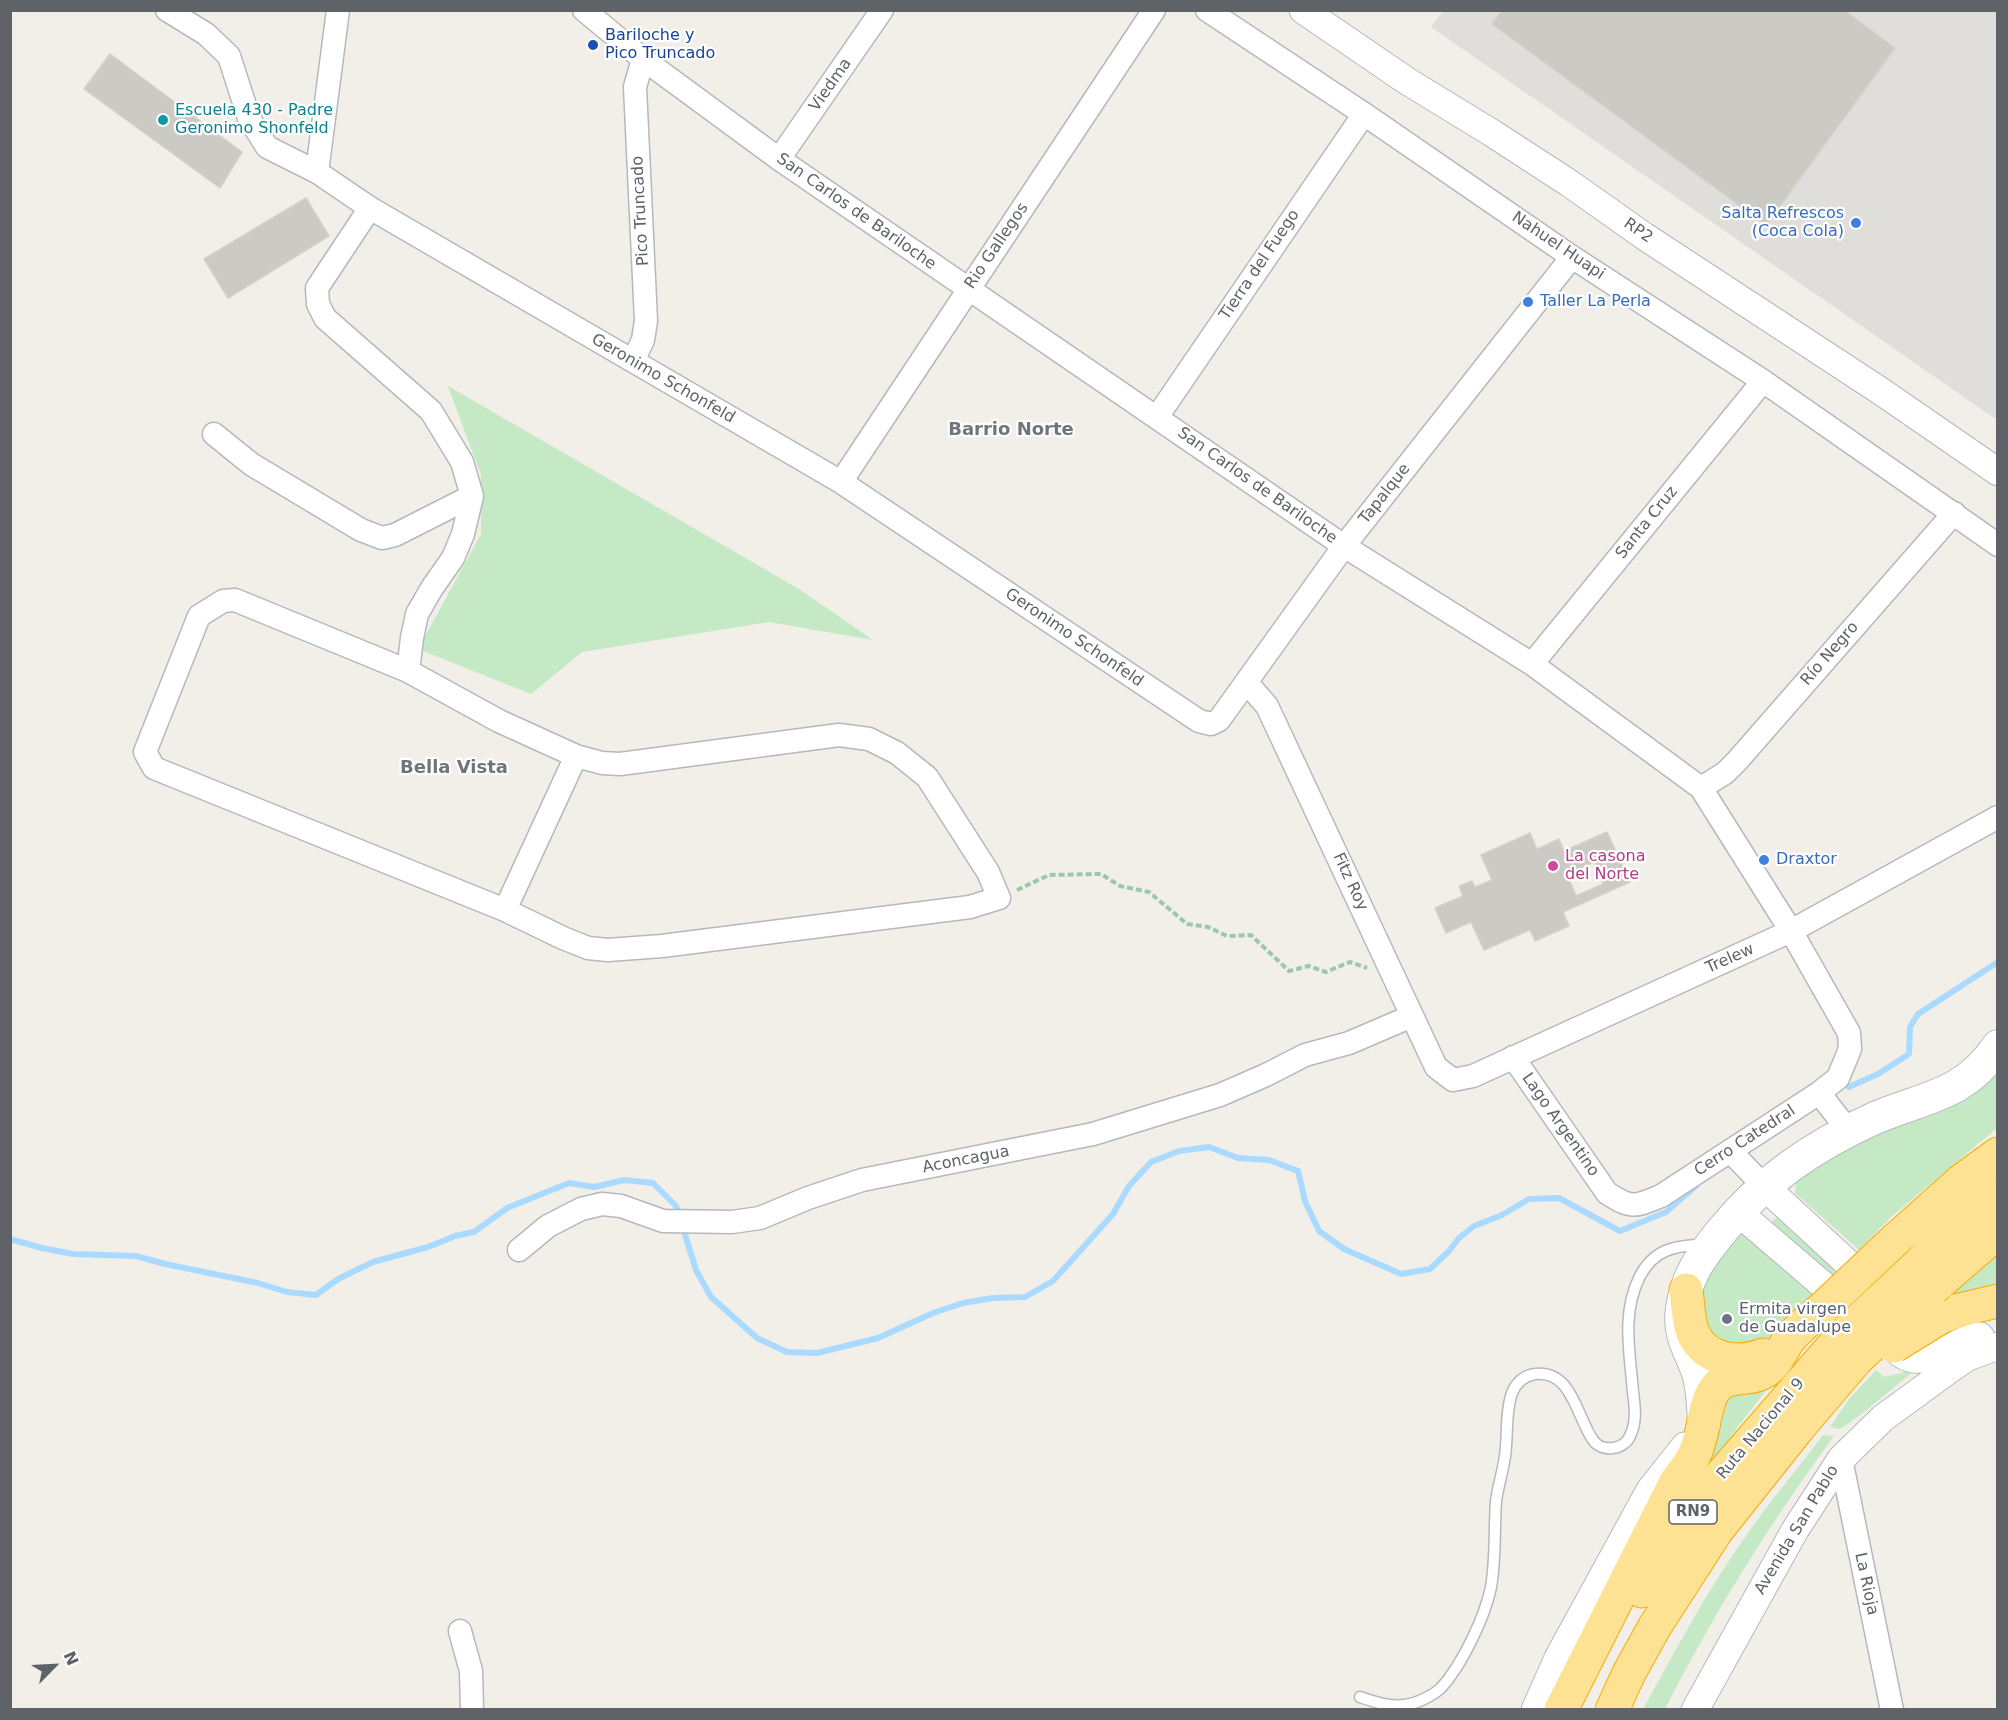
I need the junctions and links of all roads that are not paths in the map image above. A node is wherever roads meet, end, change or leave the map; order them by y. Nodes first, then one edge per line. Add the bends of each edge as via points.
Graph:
1 (166, 10) edge
2 (338, 10) edge
3 (584, 10) edge
4 (882, 10) edge
5 (1154, 10) edge
6 (1207, 10) edge
7 (1303, 10) edge
8 (611, 19) edge
9 (643, 59) junction
10 (1364, 114) junction
11 (779, 159) junction
12 (317, 172) junction
13 (370, 208) junction
14 (1572, 257) junction
15 (968, 290) junction
16 (633, 361) junction
17 (1763, 381) junction
18 (1157, 417) junction
19 (214, 434) dead end
20 (1971, 455) junction
21 (1998, 472) edge
22 (1998, 480) edge
23 (841, 482) junction
24 (472, 496) junction
25 (1954, 513) junction
26 (1998, 545) edge
27 (1344, 546) junction
28 (1532, 664) junction
29 (408, 671) junction
30 (1247, 683) junction
31 (1199, 722) joint
32 (576, 756) junction
33 (1701, 788) junction
34 (1998, 817) edge
35 (505, 910) junction
36 (1791, 932) junction
37 (1412, 1016) junction
38 (1849, 1034) joint
39 (1998, 1046) edge
40 (1513, 1057) junction
41 (1453, 1080) joint
42 (1819, 1093) junction
43 (1848, 1130) junction
44 (1730, 1151) junction
45 (1998, 1154) edge
46 (1763, 1185) junction
47 (1607, 1193) joint
48 (1998, 1193) edge
49 (1738, 1212) junction
50 (1998, 1232) edge
51 (1711, 1244) junction
52 (519, 1250) dead end
53 (1853, 1268) dead end
54 (1928, 1274) junction
55 (1686, 1290) junction
56 (1826, 1300) junction
57 (1998, 1301) edge
58 (1940, 1334) junction
59 (1790, 1338) junction
60 (1998, 1340) edge
61 (1998, 1346) edge
62 (1869, 1353) junction
63 (1704, 1425) junction
64 (1841, 1459) junction
65 (460, 1632) dead end
66 (1360, 1697) dead end
67 (472, 1710) edge
68 (1535, 1710) edge
69 (1561, 1710) edge
70 (1579, 1710) edge
71 (1612, 1710) edge
72 (1695, 1710) edge
73 (1892, 1710) edge

1 - 12 street, Geronimo Schonfeld via 206,34 229,56 249,118 267,147
2 - 12 street
3 - 8 street, San Carlos de Bariloche
4 - 11 street, Viedma
5 - 15 street, Rio Gallegos
6 - 10 street, Nahuel Huapi
7 - 20 street, RP2 / RP2 via 1569,183
8 - 9 street, San Carlos de Bariloche
9 - 11 street, San Carlos de Bariloche
9 - 16 street, Pico Truncado via 635,87 646,321 643,340
10 - 14 street, Nahuel Huapi
10 - 18 street, Tierra del Fuego
11 - 15 street, San Carlos de Bariloche
12 - 13 street, Geronimo Schonfeld
13 - 16 street, Geronimo Schonfeld
13 - 24 street via 317,288 318,304 325,318 431,411 462,462
14 - 17 street, Nahuel Huapi
14 - 27 street, Tapalque
15 - 18 street, San Carlos de Bariloche
15 - 23 street, Rio Gallegos
16 - 23 street, Geronimo Schonfeld
17 - 25 street, Nahuel Huapi
17 - 28 street, Santa Cruz
18 - 27 street, San Carlos de Bariloche
19 - 24 street via 251,464 361,530 382,538
20 - 21 street, RP2
20 - 22 street, RP2
23 - 31 street, Geronimo Schonfeld
24 - 29 street via 453,558 417,614
25 - 26 street, Nahuel Huapi
25 - 33 street, Río Negro via 1737,761
27 - 28 street, San Carlos de Bariloche
27 - 30 street, Tapalque
28 - 33 street, San Carlos de Bariloche
29 - 32 street via 499,721
29 - 35 street via 235,600 223,601 199,616 145,752 154,768
30 - 31 street, Tapalque via 1220,720 1211,724
30 - 37 street, Fitz Roy via 1267,706
32 - 35 street
32 - 35 street via 620,764 839,735 869,739 897,753 927,777 988,872 999,898 958,908 608,950 588,948
33 - 36 street, San Carlos de Bariloche
34 - 36 street, Trelew
36 - 38 street, San Carlos de Bariloche
36 - 40 street, Trelew
37 - 41 street, Fitz Roy via 1436,1066
37 - 52 street, Aconcagua via 1349,1043 1305,1055 1220,1095 1093,1134 862,1180 760,1218 732,1222 663,1221 621,1206 602,1204 581,1209 548,1226
38 - 42 street, Cerro Catedral via 1850,1049 1838,1078
39 - 43 main road via 1979,1070 1953,1089
40 - 41 street, Trelew via 1473,1076
40 - 47 street, Lago Argentino
42 - 43 street
42 - 44 street, Cerro Catedral
43 - 46 main road
44 - 46 street
44 - 47 street, Cerro Catedral via 1639,1206 1625,1205
45 - 56 highway, bridge via 1961,1181
46 - 49 main road
46 - 53 street
48 - 54 highway, Ruta Nacional 9 / RN9 via 1955,1227
49 - 51 main road
49 - 56 street
50 - 54 highway, Ruta Nacional 9 / RN9
51 - 55 main road via 1688,1279
51 - 66 lane via 1669,1248 1654,1257 1637,1282 1627,1320 1635,1410 1633,1429 1619,1447 1606,1449 1594,1443 1563,1384 1542,1373 1527,1375 1517,1383 1511,1396 1496,1498 1491,1587 1473,1637 1452,1674 1439,1690 1422,1700 1390,1706
54 - 62 highway, Ruta Nacional 9 / RN9, bridge
55 - 59 highway via 1693,1333 1710,1353 1750,1360
55 - 63 main road via 1682,1331 1701,1384
56 - 59 highway
57 - 58 highway via 1959,1310
58 - 60 street via 1965,1339 1984,1335
58 - 62 highway, bridge via 1924,1326 1890,1348
59 - 63 highway via 1763,1373 1731,1378 1716,1388
61 - 64 street, Avenida San Pablo via 1968,1357 1950,1369 1884,1418
62 - 70 highway, Ruta Nacional 9 / RN9 via 1757,1432 1716,1481 1635,1602
62 - 71 highway, Ruta Nacional 9 / RN9 via 1799,1427 1717,1530 1655,1626
63 - 68 street via 1650,1490 1558,1658
63 - 69 highway via 1696,1452 1676,1482
64 - 72 street, Avenida San Pablo via 1795,1530
64 - 73 street, La Rioja
65 - 67 street via 471,1671

